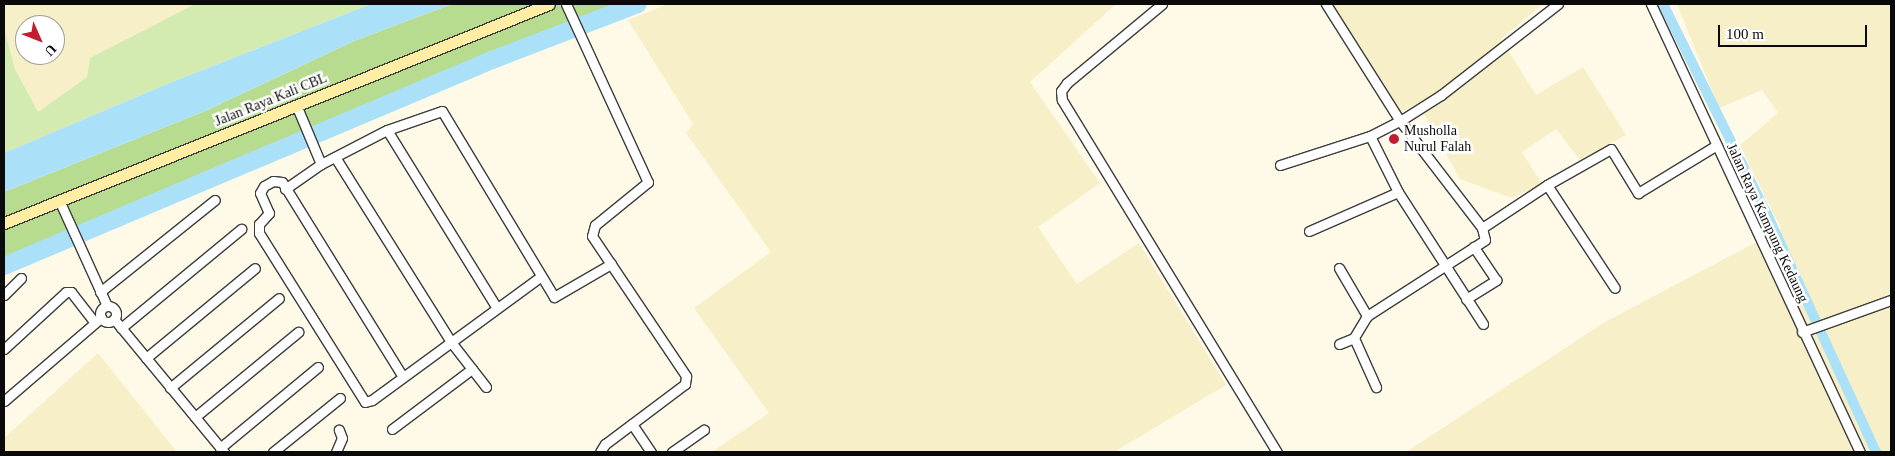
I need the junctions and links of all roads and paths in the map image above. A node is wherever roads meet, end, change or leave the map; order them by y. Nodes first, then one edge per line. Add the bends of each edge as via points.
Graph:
1 (548, 4) edge
2 (566, 4) edge
3 (1162, 4) edge
4 (1326, 4) edge
5 (1558, 4) edge
6 (1651, 4) edge
7 (530, 7) edge
8 (297, 107) junction
9 (1400, 121) junction
10 (387, 130) junction
11 (1370, 136) junction
12 (1717, 145) junction
13 (335, 157) junction
14 (322, 164) junction
15 (1280, 165) dead end
16 (1547, 185) junction
17 (285, 189) junction
18 (1398, 192) junction
19 (59, 200) junction
20 (215, 200) dead end
21 (4, 223) edge
22 (1482, 228) junction
23 (241, 229) dead end
24 (1309, 230) dead end
25 (1474, 247) junction
26 (611, 264) junction
27 (1445, 267) junction
28 (255, 268) dead end
29 (1339, 268) dead end
30 (540, 277) junction
31 (21, 278) dead end
32 (1615, 288) dead end
33 (100, 292) junction
34 (4, 295) edge
35 (278, 298) dead end
36 (1466, 300) junction
37 (1891, 300) edge
38 (107, 306) junction
39 (497, 308) junction
40 (1367, 316) junction
41 (98, 319) junction
42 (114, 319) junction
43 (1483, 324) dead end
44 (121, 328) junction
45 (1805, 330) junction
46 (298, 332) dead end
47 (1354, 338) junction
48 (451, 342) junction
49 (1339, 344) dead end
50 (4, 349) edge
51 (146, 358) junction
52 (318, 367) dead end
53 (472, 369) junction
54 (403, 377) junction
55 (486, 387) dead end
56 (1376, 387) dead end
57 (170, 388) junction
58 (340, 398) dead end
59 (4, 401) edge
60 (195, 417) junction
61 (632, 424) junction
62 (392, 429) dead end
63 (339, 430) dead end
64 (704, 430) dead end
65 (222, 450) edge
66 (273, 452) edge
67 (336, 452) edge
68 (600, 452) edge
69 (650, 452) edge
70 (672, 452) edge
71 (1277, 452) edge
72 (1860, 452) edge

1 - 7 main road, Jalan Raya Kali CBL
2 - 26 street via 648,182 592,231
3 - 71 street via 1067,83 1062,91 1062,100
4 - 9 street
5 - 9 street via 1441,95
6 - 12 street, Jalan Raya Kampung Kedaung
7 - 8 main road, Jalan Raya Kali CBL
8 - 14 street
8 - 19 main road, Jalan Raya Kali CBL
9 - 11 street
9 - 22 street
10 - 13 street
10 - 30 street via 434,112 446,113
10 - 39 street
11 - 15 street
11 - 18 street
12 - 16 street via 1638,193 1611,149
12 - 45 street, Jalan Raya Kampung Kedaung
13 - 14 street
13 - 48 street
14 - 17 street
16 - 22 street
16 - 32 street
17 - 54 street
17 - 54 street via 278,180 260,191 269,213 259,224 259,233 359,398 365,402 372,400
18 - 24 street
18 - 27 street
19 - 21 main road, Jalan Raya Kali CBL
19 - 33 street via 80,254
20 - 33 street
22 - 25 street via 1485,240
23 - 44 street
25 - 27 street
25 - 36 street via 1496,280
26 - 30 street via 554,298
26 - 61 street via 686,376 685,384
27 - 36 street
27 - 40 street
28 - 51 street
29 - 40 street
30 - 39 street
31 - 34 street
33 - 38 street
35 - 57 street
36 - 43 street
37 - 45 street
38 - 41 street via 101,310
38 - 42 street via 116,311
39 - 48 street
40 - 47 street
41 - 42 street
41 - 50 street via 71,292 66,292
41 - 59 street
42 - 44 street
44 - 51 street
45 - 72 street, Jalan Raya Kampung Kedaung
46 - 60 street
47 - 49 street
47 - 56 street
48 - 53 street
48 - 54 street
51 - 57 street
52 - 65 street
53 - 55 street
53 - 62 street
57 - 60 street
58 - 66 street
60 - 65 street
61 - 68 street via 605,444
61 - 69 street
63 - 67 street via 342,438
64 - 70 street

